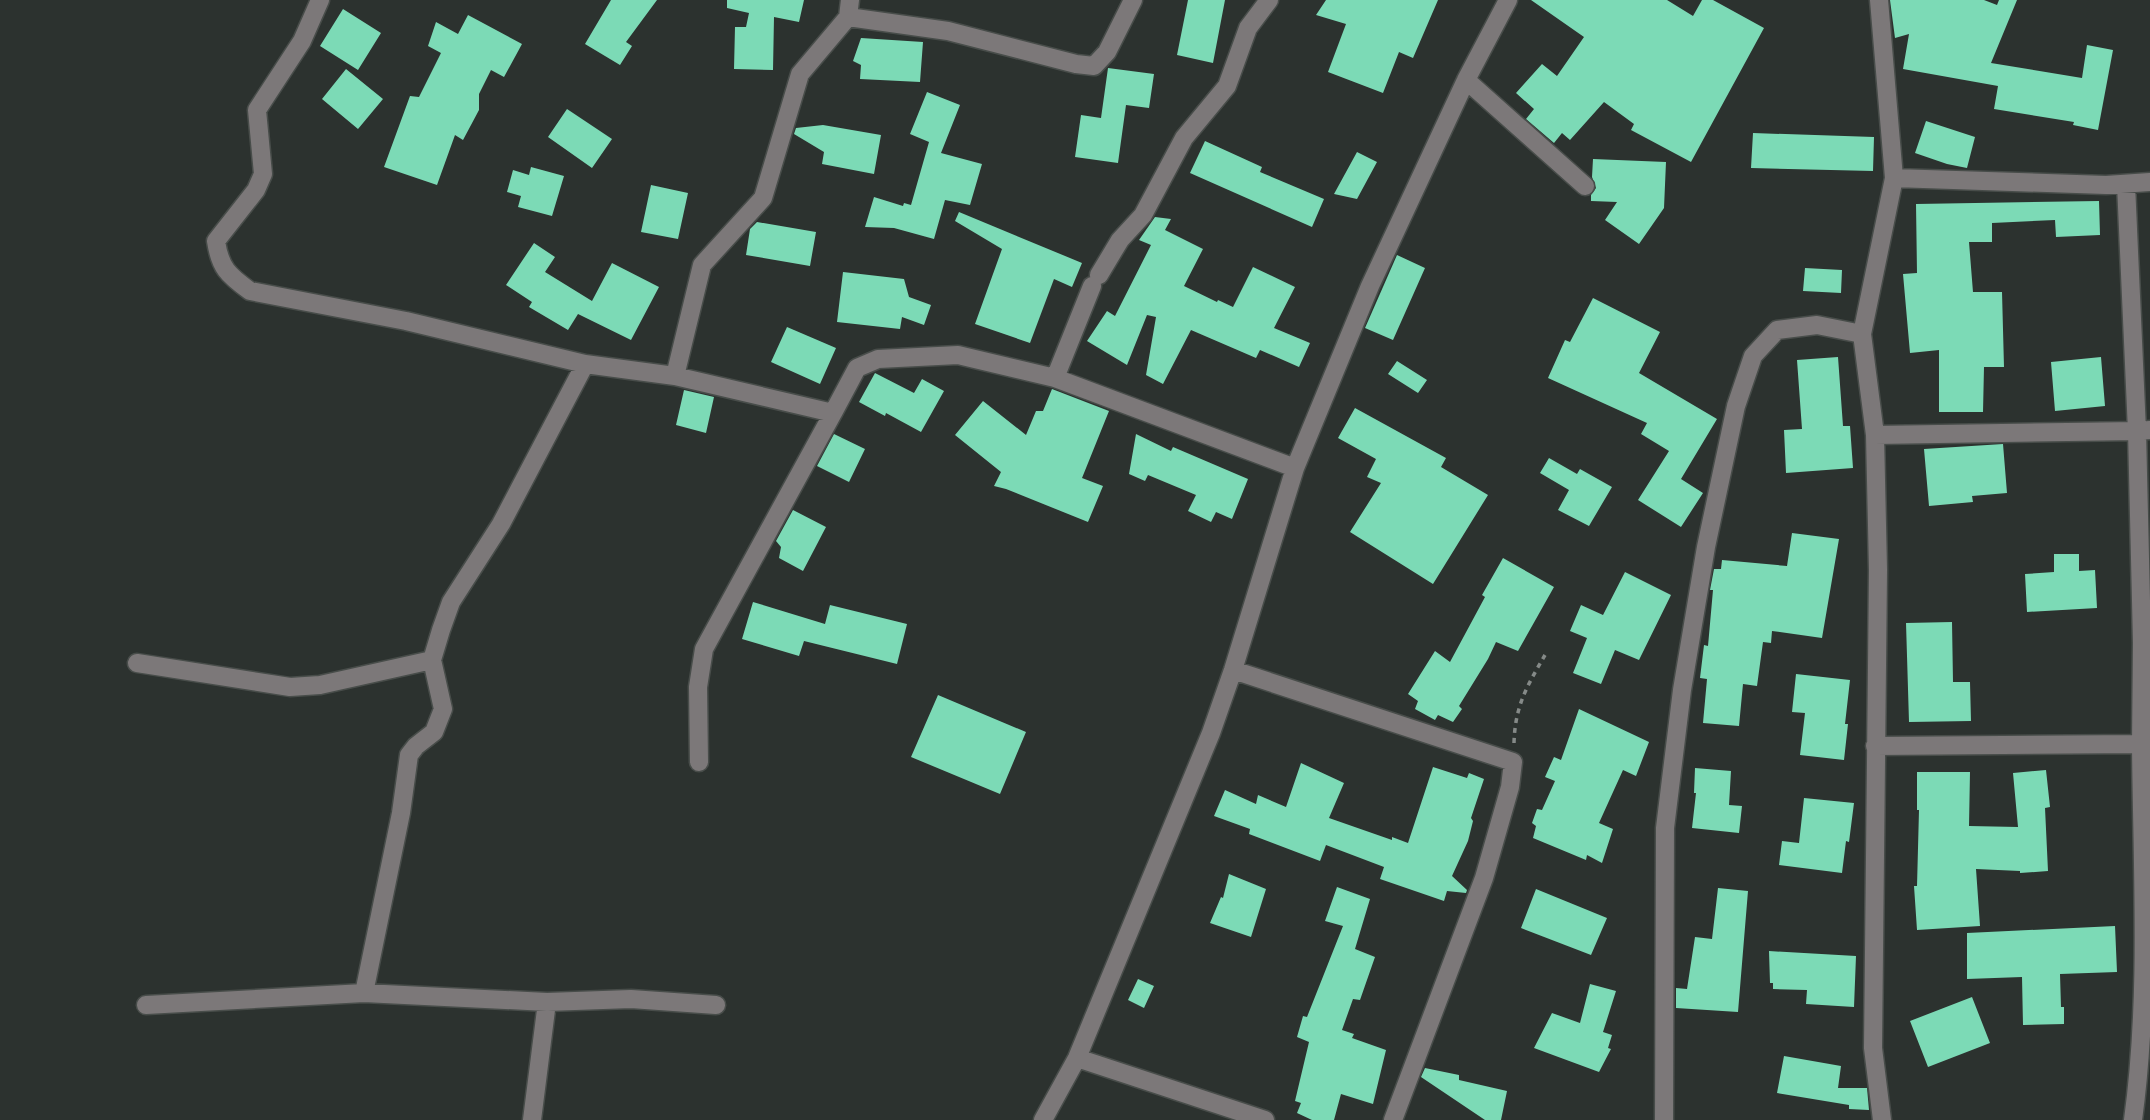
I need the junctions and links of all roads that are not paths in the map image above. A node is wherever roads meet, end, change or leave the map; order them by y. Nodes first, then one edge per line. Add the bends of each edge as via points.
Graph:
1 (320, 0) edge
2 (1133, 0) edge
3 (1269, 0) edge
4 (1508, 0) edge
5 (1879, 0) edge
6 (849, 8) edge
7 (1466, 80) junction
8 (1894, 178) junction
9 (2150, 182) edge
10 (2126, 184) junction
11 (1585, 186) dead end
12 (1862, 334) junction
13 (585, 364) junction
14 (676, 376) junction
15 (1055, 378) junction
16 (833, 413) junction
17 (2143, 431) edge
18 (1875, 435) junction
19 (1295, 467) junction
20 (432, 660) junction
21 (137, 663) dead end
22 (1233, 670) junction
23 (2146, 744) edge
24 (1875, 746) junction
25 (699, 762) dead end
26 (364, 993) junction
27 (547, 1002) junction
28 (146, 1005) dead end
29 (716, 1005) dead end
30 (1077, 1058) junction
31 (532, 1120) edge
32 (1043, 1120) edge
33 (1265, 1120) edge
34 (1393, 1120) edge
35 (1664, 1120) edge
36 (1882, 1120) edge
37 (2133, 1120) edge

1 - 13 street via 302,41 257,110 263,174 216,241 219,260 250,290
2 - 6 street via 1107,52 1094,66
3 - 15 street via 1248,28 1227,86 1184,138 1143,215 1120,240 1095,280
4 - 7 street
5 - 8 street
6 - 14 street via 800,74 763,198 702,265
7 - 11 street
7 - 19 street via 1370,286
8 - 10 street
8 - 12 street
9 - 10 street
10 - 17 street
12 - 18 street
12 - 35 street via 1817,325 1777,330 1753,356 1736,406 1684,677 1665,828
13 - 14 street
13 - 20 street via 501,524 452,602
14 - 16 street
15 - 16 street via 958,355 878,359 857,368
15 - 19 street
16 - 25 street via 704,649 698,687
17 - 18 street
17 - 23 street
18 - 24 street
19 - 22 street
20 - 21 street via 320,685 290,687
20 - 26 street via 443,709 434,732 409,755
22 - 30 street
22 - 34 street via 1513,762 1484,878
23 - 24 street
23 - 37 street via 2143,983
24 - 36 street via 1874,1048
26 - 27 street
26 - 28 street
27 - 29 street via 631,999
27 - 31 street
30 - 32 street
30 - 33 street

